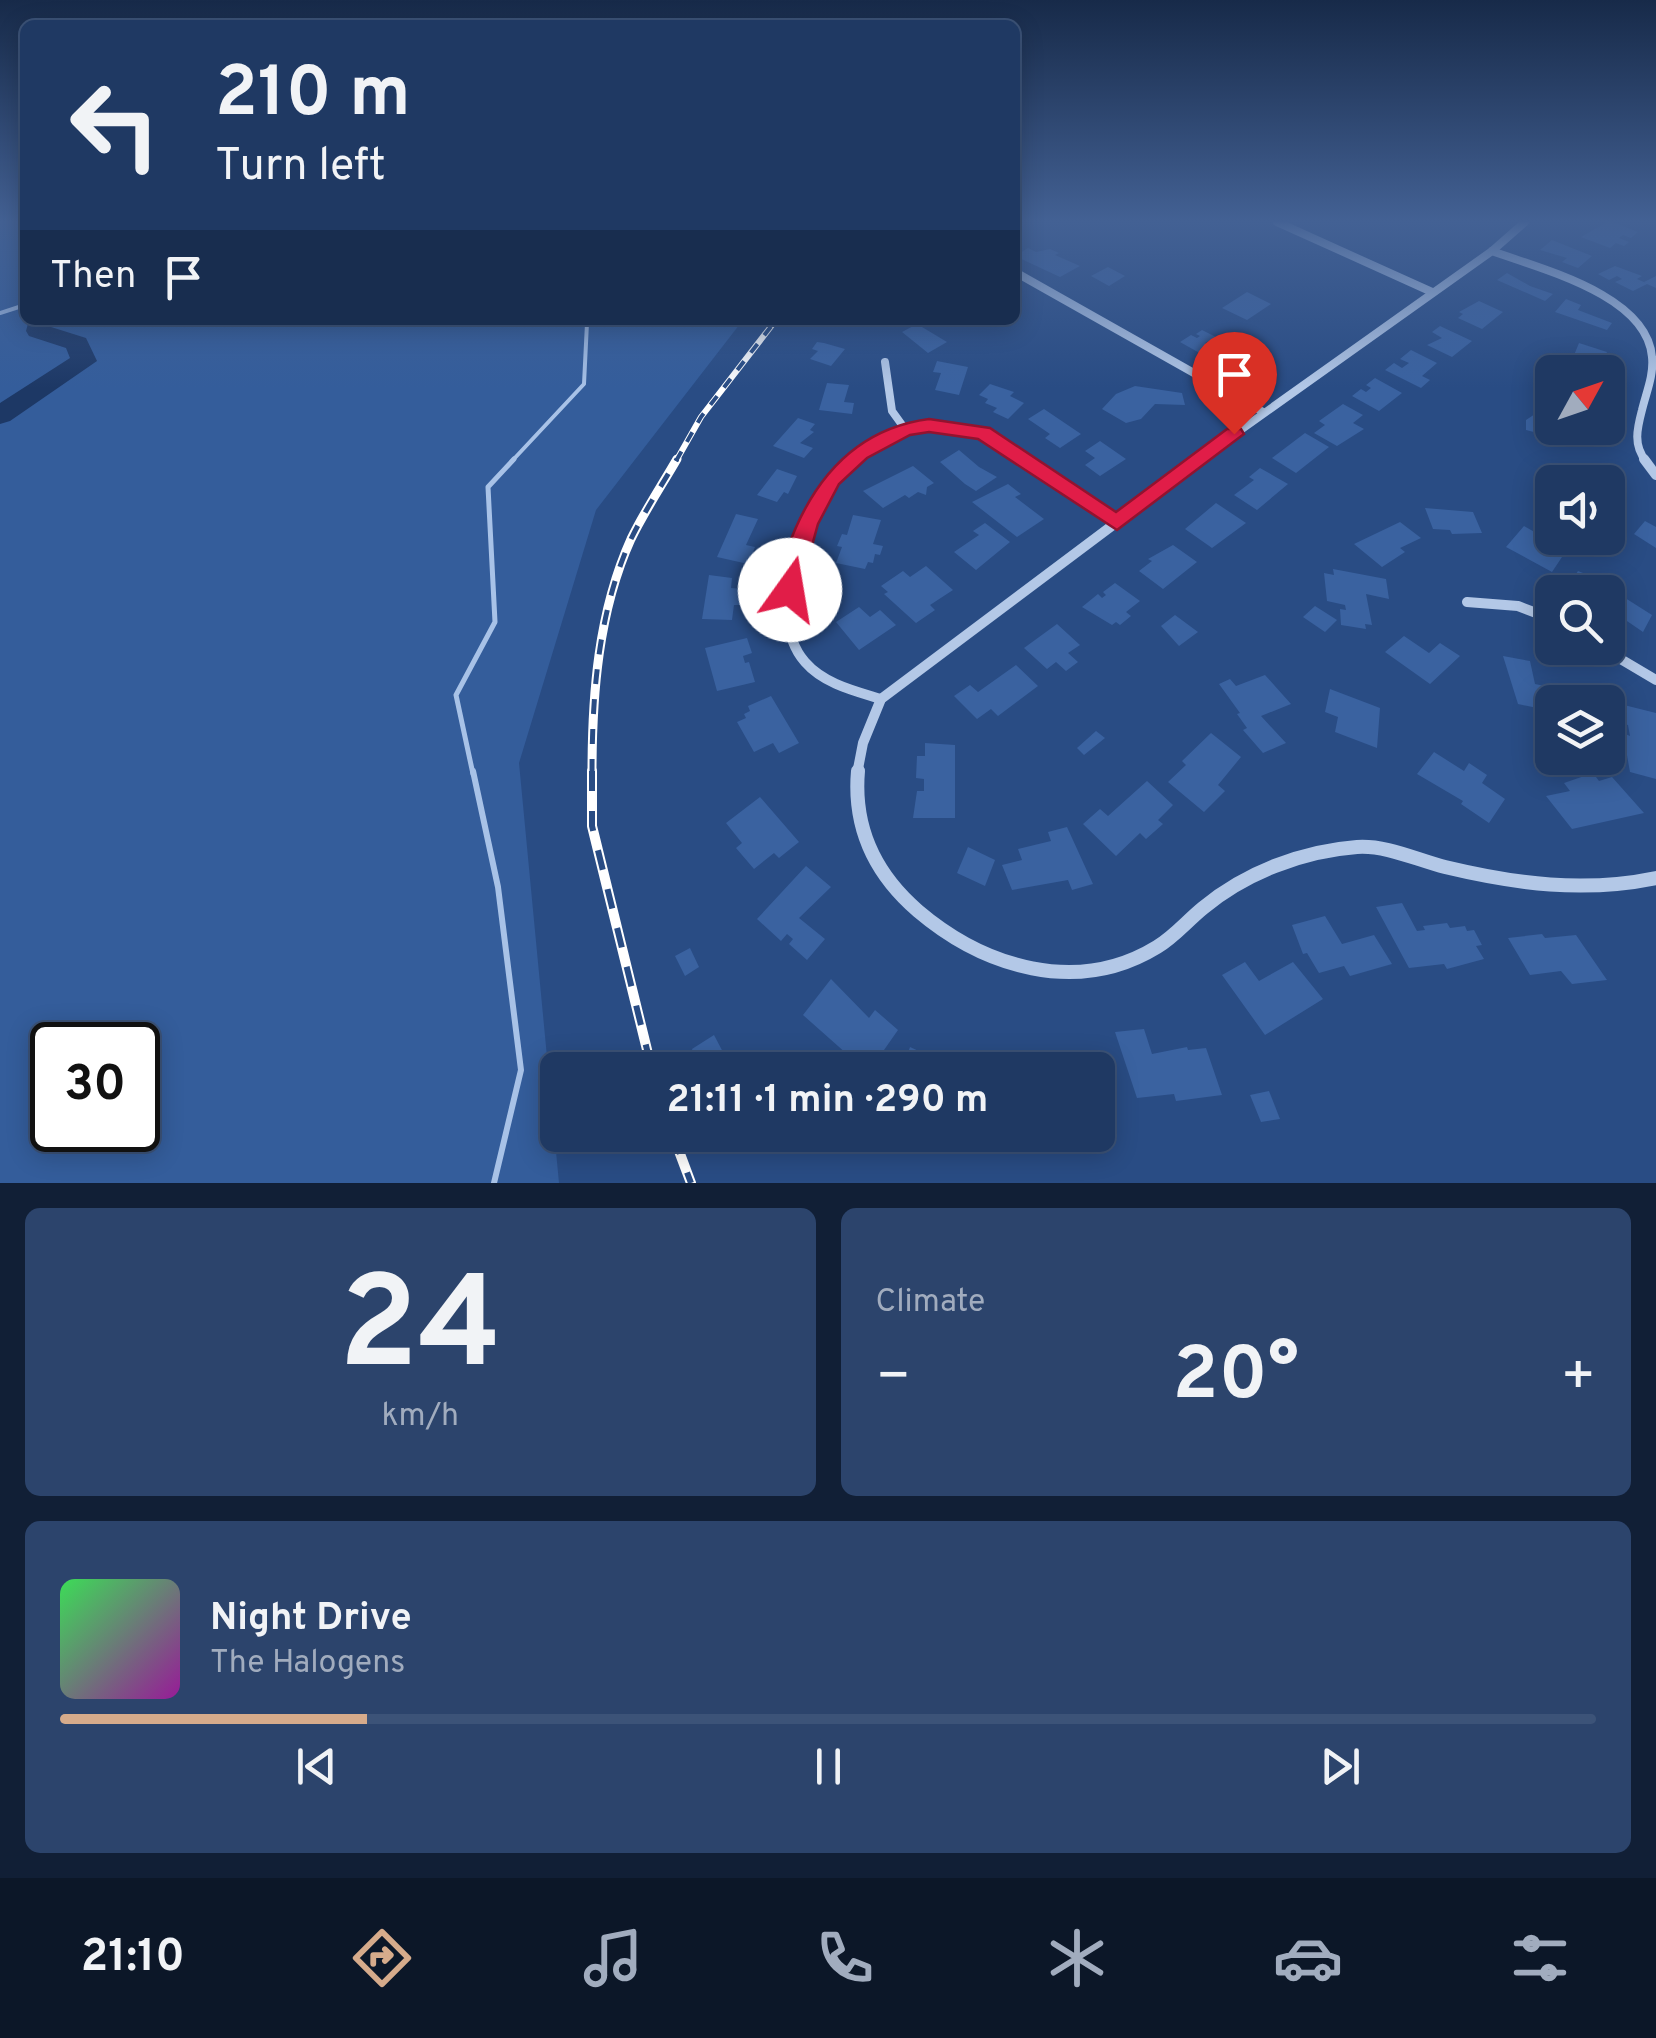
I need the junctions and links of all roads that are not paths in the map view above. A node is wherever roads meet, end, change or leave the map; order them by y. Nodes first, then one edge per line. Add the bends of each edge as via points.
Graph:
1 (1024, 277) edge
2 (1399, 277) edge
3 (1453, 277) edge
4 (1557, 277) edge
5 (1432, 292) junction
6 (1653, 344) edge
7 (885, 362) dead end
8 (1263, 412) junction
9 (905, 429) junction
10 (1656, 475) edge
11 (1117, 522) junction
12 (1466, 602) dead end
13 (1535, 612) edge
14 (1625, 662) edge
15 (1656, 680) edge
16 (881, 699) junction
17 (1656, 878) edge

1 - 8 street
2 - 5 street
3 - 5 street
4 - 6 street via 1614,301 1640,321
5 - 8 street
6 - 10 street via 1636,437 1637,450
7 - 9 street via 892,411
8 - 11 street
9 - 11 street via 983,433
9 - 16 street via 831,480 797,552 787,612 798,653 836,685
11 - 16 street
12 - 13 street
14 - 15 street
16 - 17 street via 855,769 859,821 881,871 913,910 964,947 1021,971 1084,973 1150,952 1246,876 1308,855 1364,847 1535,886 1621,888

